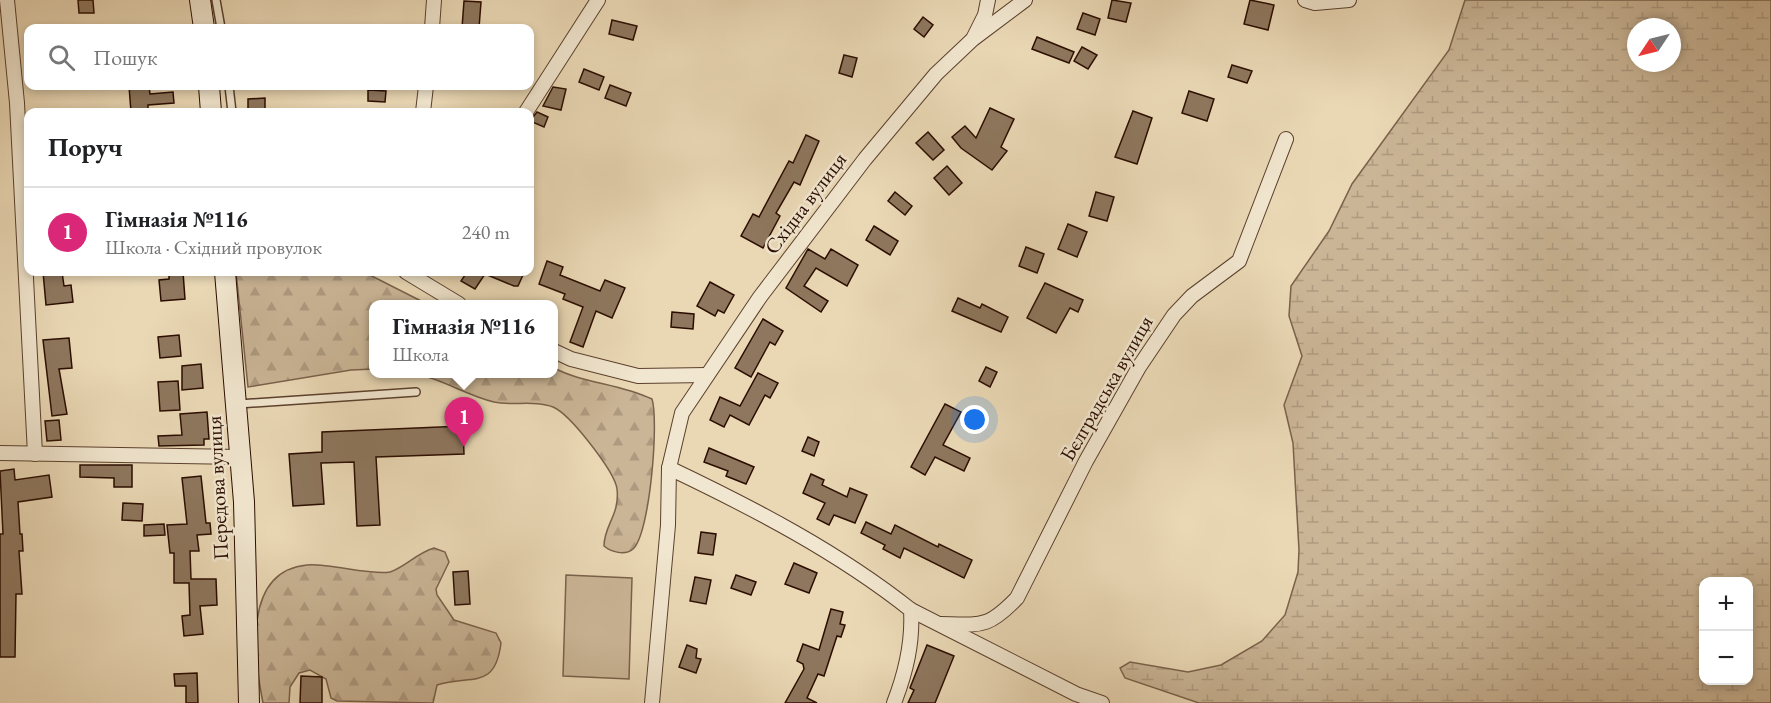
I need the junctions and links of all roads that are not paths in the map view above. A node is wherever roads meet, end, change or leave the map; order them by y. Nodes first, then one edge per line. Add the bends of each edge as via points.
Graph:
1 (7, 0) edge
2 (200, 0) edge
3 (210, 0) edge
4 (216, 0) edge
5 (434, 0) edge
6 (598, 0) edge
7 (988, 0) edge
8 (1025, 0) edge
9 (1349, 0) edge
10 (1311, 1) edge
11 (203, 24) edge
12 (205, 24) edge
13 (220, 24) edge
14 (432, 24) edge
15 (973, 39) junction
16 (208, 90) edge
17 (229, 90) edge
18 (426, 90) edge
19 (211, 108) edge
20 (232, 108) edge
21 (423, 108) edge
22 (529, 108) edge
23 (1286, 139) dead end
24 (24, 240) edge
25 (26, 276) edge
26 (225, 276) edge
27 (419, 276) edge
28 (453, 300) edge
29 (558, 353) edge
30 (707, 375) junction
31 (416, 392) dead end
32 (236, 405) junction
33 (0, 453) edge
34 (35, 454) junction
35 (240, 457) junction
36 (669, 468) junction
37 (911, 609) junction
38 (941, 624) junction
39 (249, 703) edge
40 (652, 703) edge
41 (894, 703) edge
42 (1102, 703) edge

1 - 24 street
2 - 11 street
3 - 12 street
4 - 13 lane
5 - 14 street
6 - 22 street
7 - 15 street via 986,15
8 - 15 street, Східна вулиця
9 - 10 street
15 - 30 street, Східна вулиця via 936,74 830,203
16 - 19 street
17 - 20 lane
18 - 21 street
23 - 38 street, Бєлградська вулиця via 1239,261 1192,296 1139,366 1017,598 1000,616 982,625
25 - 34 street
26 - 32 street, Передова вулиця
27 - 28 street
29 - 30 street via 638,376
30 - 36 street, Східна вулиця via 682,413
31 - 32 lane
32 - 35 street, Передова вулиця
33 - 34 street
34 - 35 street
35 - 39 street, Передова вулиця
36 - 37 street via 836,558
36 - 40 street, Східна вулиця via 668,525
37 - 38 street
37 - 41 street via 912,635
38 - 42 street via 1076,694

